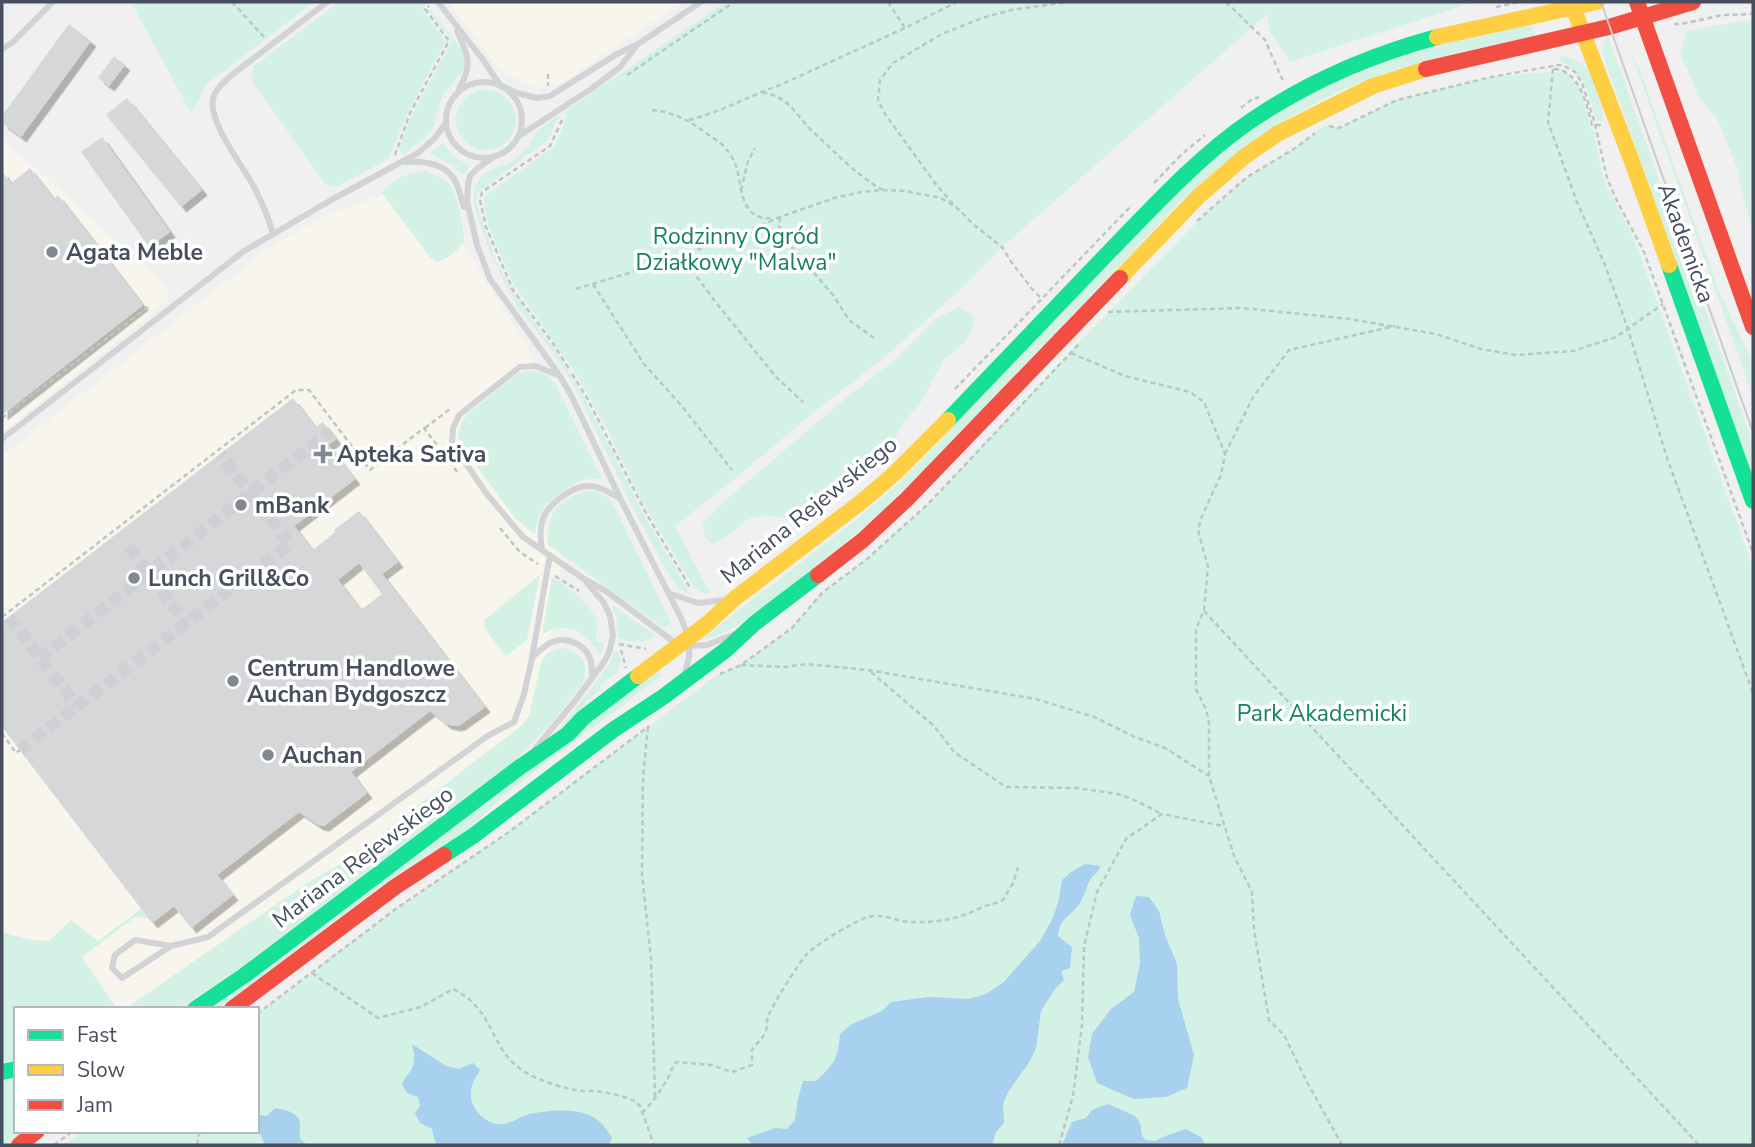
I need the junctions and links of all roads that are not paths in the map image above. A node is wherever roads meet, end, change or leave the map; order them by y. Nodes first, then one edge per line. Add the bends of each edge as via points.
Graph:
1 (53, 2) edge
2 (327, 2) edge
3 (436, 2) edge
4 (701, 2) edge
5 (1597, 2) edge
6 (1693, 2) edge
7 (1572, 5) edge
8 (1639, 9) edge
9 (454, 22) junction
10 (1583, 32) junction
11 (638, 44) junction
12 (2, 49) edge
13 (500, 85) junction
14 (455, 95) junction
15 (446, 123) junction
16 (517, 137) junction
17 (495, 156) junction
18 (402, 162) junction
19 (273, 233) junction
20 (474, 235) junction
21 (1753, 327) edge
22 (560, 376) junction
23 (2, 439) edge
24 (620, 498) junction
25 (1753, 501) edge
26 (542, 549) junction
27 (550, 555) junction
28 (584, 579) junction
29 (667, 593) junction
30 (734, 599) junction
31 (755, 623) junction
32 (686, 643) junction
33 (532, 658) junction
34 (592, 678) junction
35 (682, 682) junction
36 (520, 766) junction
37 (170, 946) junction
38 (198, 1007) edge
39 (235, 1007) edge
40 (34, 1133) edge
41 (19, 1145) edge

1 - 12 lane
2 - 19 lane via 221,85 213,97 217,123 254,186
3 - 9 lane
4 - 11 lane
5 - 7 street, Mariana Rejewskiego
6 - 8 street, Mariana Rejewskiego
7 - 10 street, Akademicka
7 - 30 street, Mariana Rejewskiego via 1400,48 1339,71 1249,122 1192,168 895,474
8 - 10 street, Mariana Rejewskiego via 1609,27
8 - 21 street, Akademicka
9 - 13 lane
9 - 14 lane via 468,56 468,68
10 - 25 street, Akademicka
10 - 31 street, Mariana Rejewskiego via 1434,66 1373,86 1300,121 1255,149 1170,224 889,517
11 - 13 lane via 550,96 537,98
11 - 16 lane via 620,67
13 - 14 lane via 476,83
13 - 16 lane via 510,92 521,114
14 - 15 lane
15 - 17 lane via 454,143 463,151 484,158
15 - 18 lane via 434,139
16 - 17 lane
17 - 20 lane via 470,176 467,201
18 - 19 lane
18 - 20 lane via 423,162 451,175
19 - 23 lane
20 - 22 lane via 490,279
22 - 24 lane
22 - 26 lane via 535,366 520,367 465,409 451,435 455,450 507,519
24 - 26 lane via 598,486 584,485 566,494 544,517
24 - 29 lane
26 - 27 lane
27 - 28 lane
27 - 33 lane
28 - 32 lane via 663,634
28 - 34 lane via 612,622 612,641
29 - 30 lane via 698,603
29 - 32 lane
30 - 32 street, Mariana Rejewskiego
31 - 32 lane via 707,645
31 - 35 street, Mariana Rejewskiego
32 - 35 lane via 689,662
32 - 36 street, Mariana Rejewskiego via 583,718 561,740
33 - 34 lane via 555,640 568,640 589,655
33 - 37 lane via 514,722 488,735 208,937
34 - 36 lane
35 - 39 street, Mariana Rejewskiego
36 - 38 street, Mariana Rejewskiego
37 - 37 lane via 122,978 112,968 115,955 135,940
40 - 41 street

